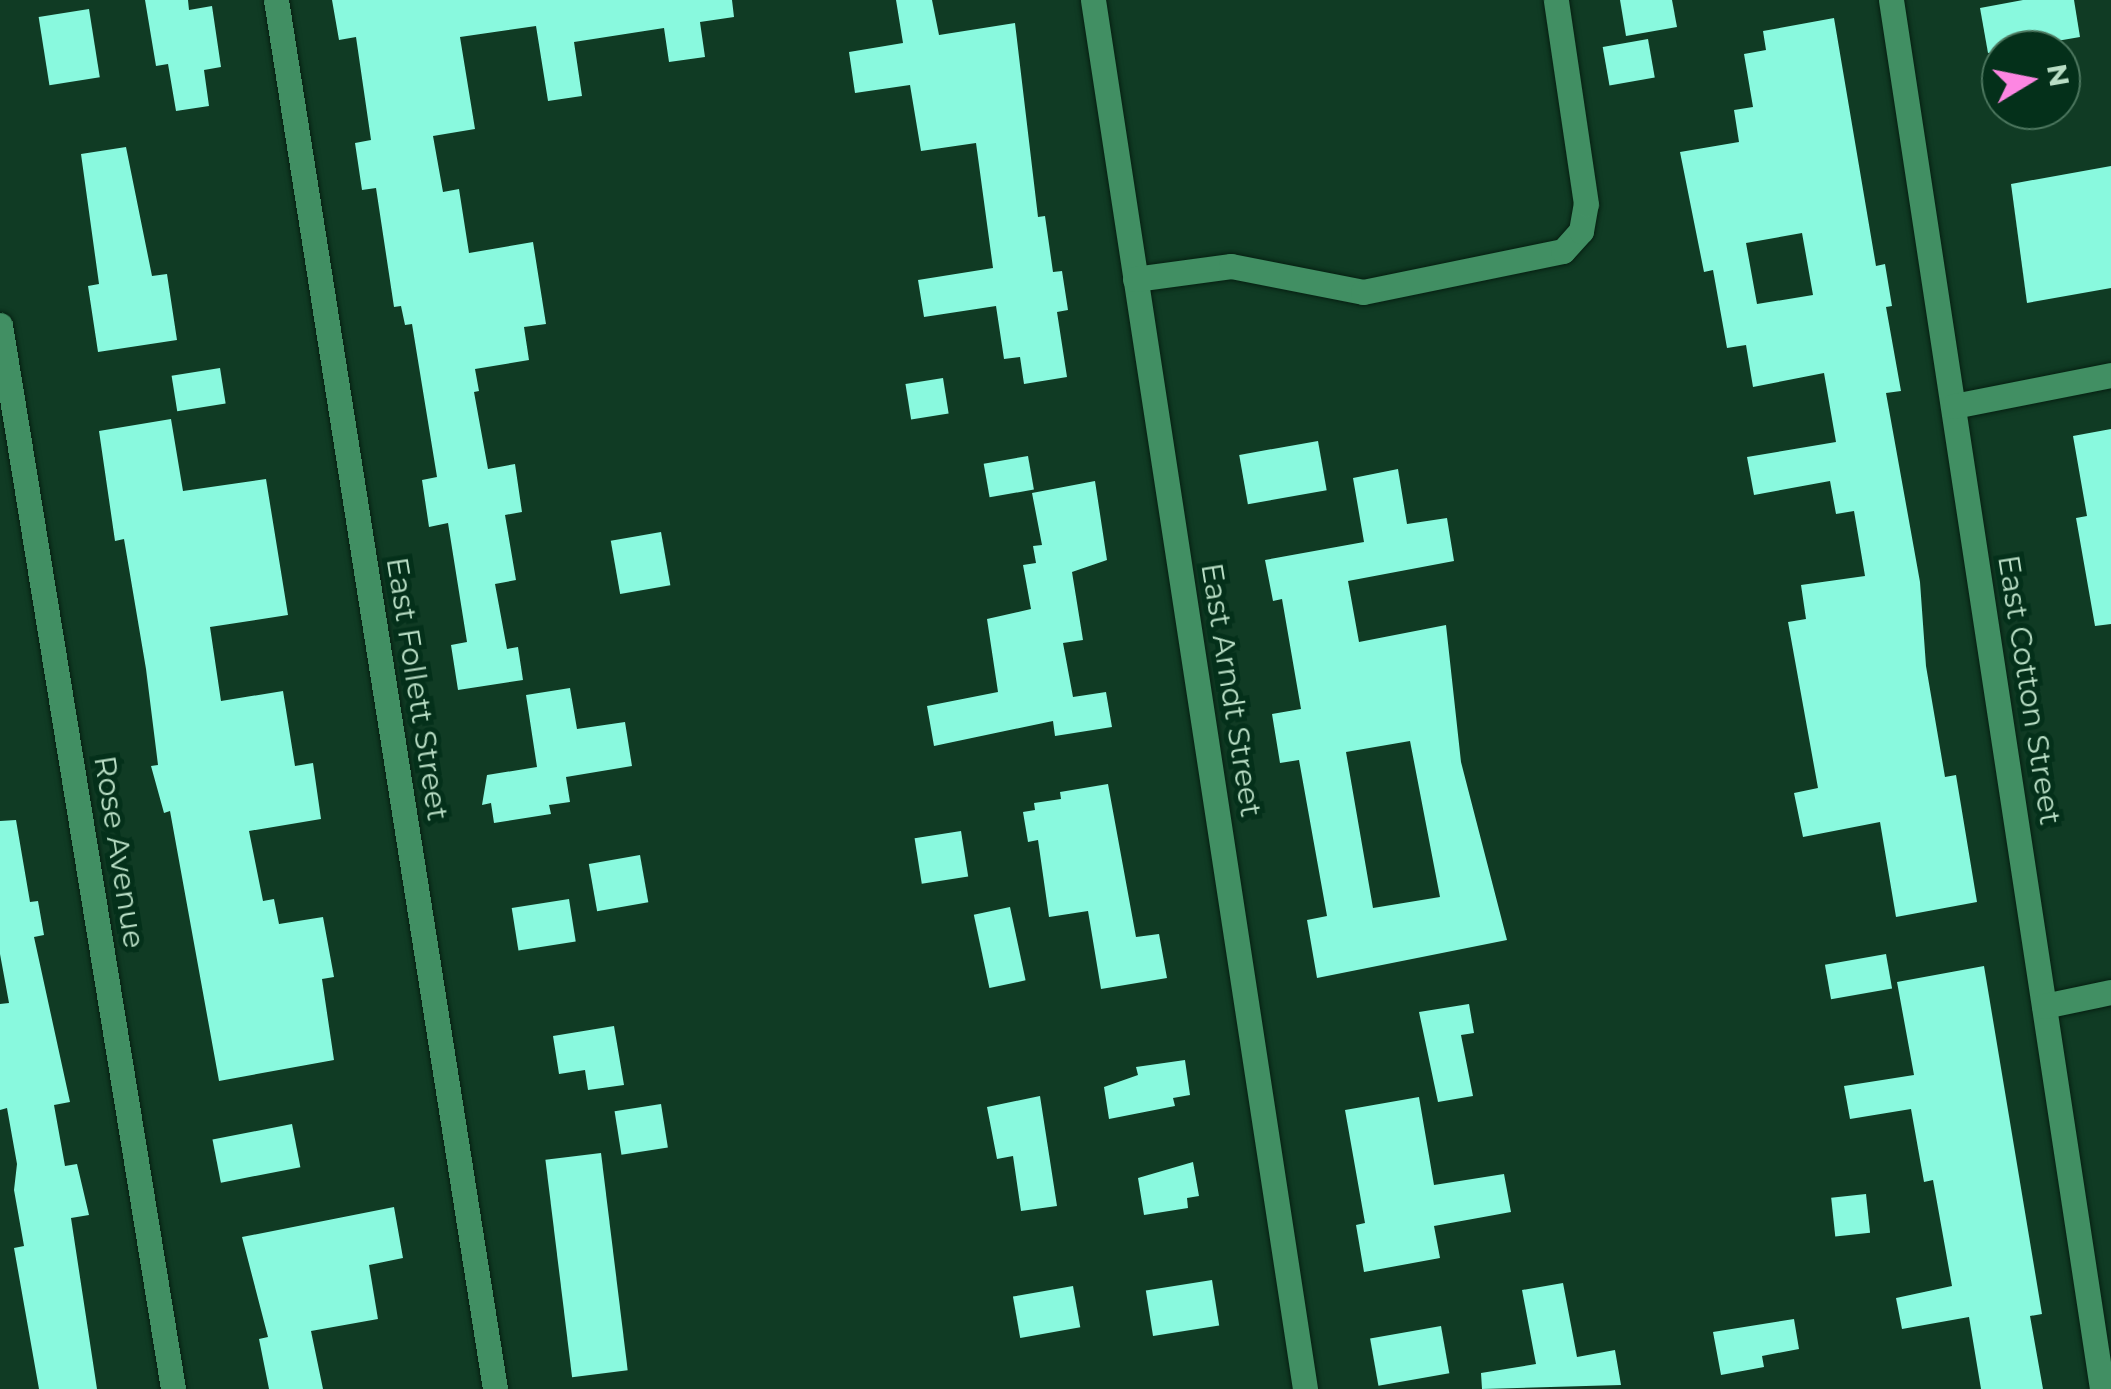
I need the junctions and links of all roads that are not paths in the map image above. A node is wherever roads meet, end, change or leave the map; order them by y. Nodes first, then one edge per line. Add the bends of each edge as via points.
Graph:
1 (276, 0) edge
2 (1093, 0) edge
3 (1556, 0) edge
4 (1891, 0) edge
5 (1136, 279) junction
6 (0, 325) edge
7 (2111, 375) edge
8 (1954, 406) junction
9 (2111, 992) edge
10 (2044, 1006) junction
11 (173, 1389) edge
12 (495, 1389) edge
13 (1305, 1389) edge
14 (2102, 1389) edge

1 - 12 street, East Follett Street
2 - 5 street, East Arndt Street
3 - 5 street via 1586,204 1580,232 1563,251 1363,292 1231,266
4 - 8 street, East Cotton Street
5 - 13 street, East Arndt Street
6 - 11 street, Rose Avenue
7 - 8 street
8 - 10 street, East Cotton Street
9 - 10 street
10 - 14 street, East Cotton Street

